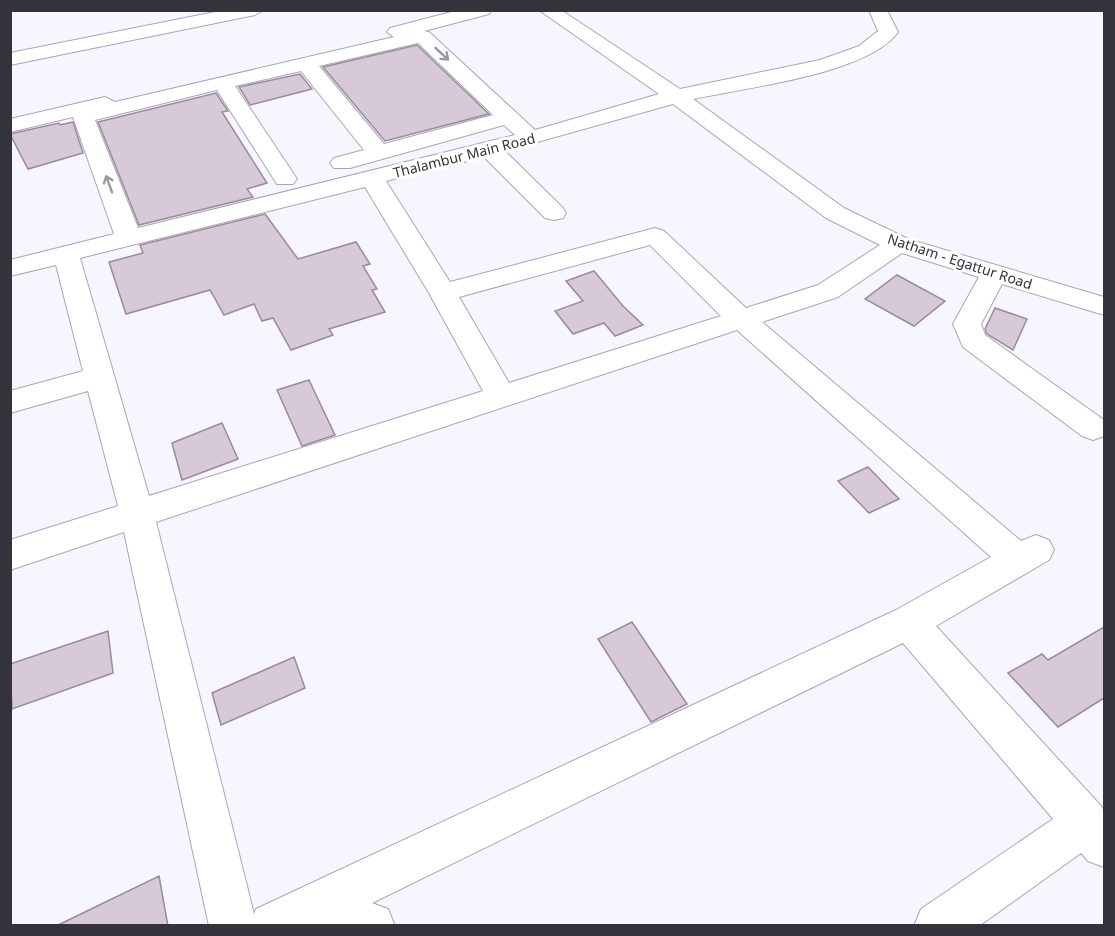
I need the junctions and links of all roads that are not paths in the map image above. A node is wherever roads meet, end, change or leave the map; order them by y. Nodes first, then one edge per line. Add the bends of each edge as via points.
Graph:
1 (483, 10) edge
2 (548, 10) edge
3 (878, 10) edge
4 (243, 11) edge
5 (10, 59) edge
6 (306, 64) junction
7 (223, 83) junction
8 (676, 96) junction
9 (509, 117) junction
10 (10, 126) edge
11 (531, 138) junction
12 (489, 149) junction
13 (379, 153) junction
14 (372, 178) junction
15 (285, 179) junction
16 (555, 213) dead end
17 (126, 231) junction
18 (899, 244) junction
19 (66, 254) junction
20 (10, 268) edge
21 (994, 273) junction
22 (443, 292) junction
23 (1104, 306) edge
24 (741, 319) junction
25 (100, 377) junction
26 (501, 397) junction
27 (10, 402) edge
28 (1093, 429) dead end
29 (137, 514) junction
30 (10, 555) edge
31 (909, 622) junction
32 (1095, 834) edge
33 (315, 906) junction
34 (232, 926) edge
35 (273, 926) edge
36 (371, 926) edge
37 (938, 926) edge

1 - 10 street
2 - 8 street, Natham - Egattur Road
3 - 8 street, Thalambur Main Road via 888,32 866,50 825,65
4 - 5 street
6 - 7 street
6 -> 9 street via 422,36
6 - 13 street
7 - 15 street
17 -> 7 street via 83,116
8 - 11 street, Thalambur Main Road
8 - 18 street, Natham - Egattur Road via 835,213
9 - 11 street
9 - 13 street
11 - 12 street, Thalambur Main Road
12 - 14 street, Thalambur Main Road
12 - 16 street
13 - 15 street
14 - 17 street, Thalambur Main Road
14 - 22 street
15 - 17 street
17 - 19 street, Thalambur Main Road
18 - 21 street, Natham - Egattur Road
18 - 24 street via 828,291
19 - 20 street, Thalambur Main Road
19 - 25 street
21 - 23 street, Natham - Egattur Road
21 - 28 street via 967,324 973,340
22 - 24 street via 655,236
22 - 26 street
24 - 26 street
24 - 31 street via 1027,555
25 - 27 street
25 - 29 street
26 - 29 street
29 - 30 street
29 - 34 street
31 - 32 street
31 - 33 street
32 - 37 street
33 - 35 street
33 - 36 street

